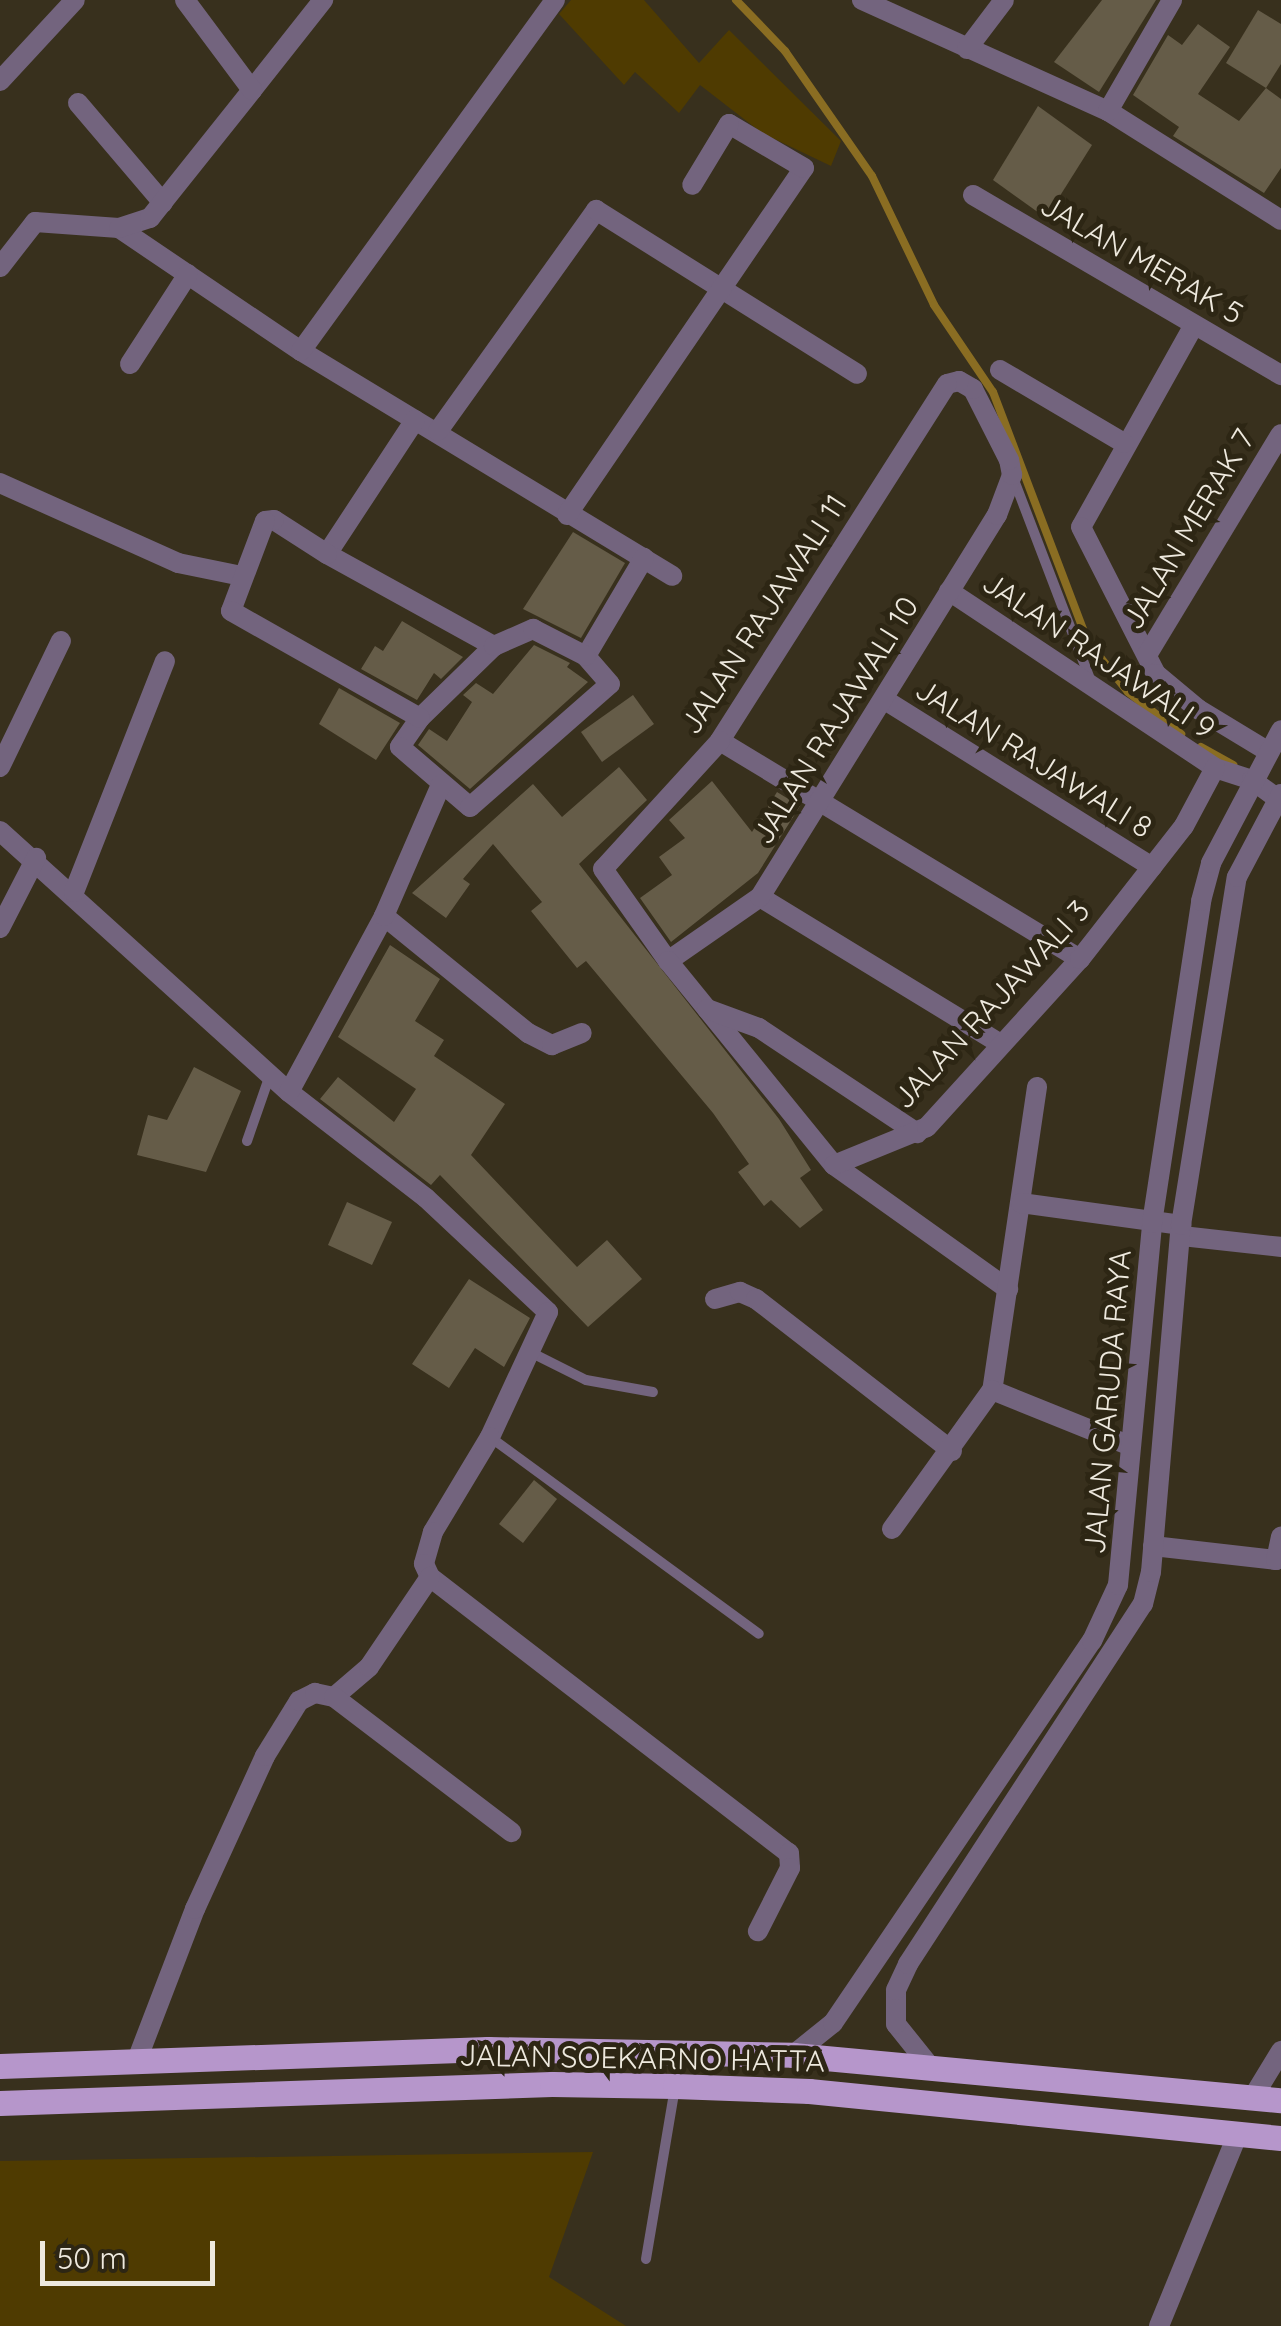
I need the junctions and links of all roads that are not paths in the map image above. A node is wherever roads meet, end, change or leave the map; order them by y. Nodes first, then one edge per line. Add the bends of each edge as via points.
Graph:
1 (76, 0) edge
2 (184, 0) edge
3 (323, 0) edge
4 (554, 0) edge
5 (862, 0) edge
6 (1004, 0) edge
7 (1172, 0) edge
8 (967, 48) junction
9 (0, 81) edge
10 (252, 90) junction
11 (78, 103) dead end
12 (1108, 111) junction
13 (692, 185) dead end
14 (972, 195) dead end
15 (163, 203) junction
16 (1281, 220) edge
17 (119, 228) junction
18 (0, 268) edge
19 (188, 274) junction
20 (723, 285) junction
21 (1194, 325) junction
22 (301, 351) junction
23 (130, 364) dead end
24 (1000, 370) dead end
25 (857, 374) dead end
26 (1281, 375) edge
27 (415, 420) junction
28 (438, 431) junction
29 (1281, 434) edge
30 (1124, 443) junction
31 (1012, 475) junction
32 (0, 483) edge
33 (567, 515) junction
34 (327, 554) junction
35 (644, 558) junction
36 (242, 576) junction
37 (672, 576) dead end
38 (949, 592) junction
39 (61, 641) dead end
40 (494, 646) junction
41 (1147, 655) junction
42 (586, 656) junction
43 (165, 661) dead end
44 (1094, 687) junction
45 (885, 700) junction
46 (420, 718) junction
47 (1281, 730) edge
48 (720, 742) junction
49 (1266, 756) junction
50 (0, 767) edge
51 (1215, 768) junction
52 (1252, 780) junction
53 (441, 785) junction
54 (1280, 798) edge
55 (822, 800) junction
56 (0, 832) edge
57 (36, 858) junction
58 (1152, 867) junction
59 (74, 892) junction
60 (760, 897) junction
61 (384, 916) junction
62 (0, 928) edge
63 (1080, 959) junction
64 (668, 961) junction
65 (706, 1008) junction
66 (582, 1033) dead end
67 (1001, 1044) junction
68 (788, 1047) junction
69 (756, 1070) junction
70 (270, 1074) junction
71 (1037, 1087) dead end
72 (289, 1092) junction
73 (917, 1132) junction
74 (247, 1141) dead end
75 (834, 1165) junction
76 (1021, 1203) junction
77 (1152, 1224) junction
78 (1181, 1231) junction
79 (1281, 1247) edge
80 (1008, 1289) junction
81 (715, 1299) dead end
82 (532, 1352) junction
83 (992, 1390) junction
84 (653, 1392) dead end
85 (490, 1436) junction
86 (1128, 1445) junction
87 (952, 1450) junction
88 (892, 1529) dead end
89 (1281, 1537) edge
90 (1153, 1546) junction
91 (430, 1577) junction
92 (759, 1634) dead end
93 (334, 1697) junction
94 (511, 1832) dead end
95 (758, 1932) dead end
96 (1281, 2051) edge
97 (343, 2052) junction
98 (793, 2056) junction
99 (137, 2060) junction
100 (928, 2064) junction
101 (0, 2066) edge
102 (675, 2086) junction
103 (343, 2092) junction
104 (1253, 2097) junction
105 (1281, 2100) edge
106 (0, 2103) edge
107 (1238, 2133) junction
108 (1281, 2138) edge
109 (646, 2259) dead end
110 (1159, 2326) edge

1 - 9 street
2 - 10 street
3 - 10 street
4 - 22 street
5 - 8 street
6 - 8 street
7 - 12 street
8 - 12 street
10 - 15 street
11 - 15 street
12 - 16 street
13 - 20 street via 730,124 804,168
14 - 21 street, JALAN MERAK 5
15 - 17 street via 150,218
17 - 18 street via 35,222
17 - 19 street
19 - 22 street
19 - 23 street
20 - 25 street
20 - 28 street via 596,210
20 - 33 street
21 - 26 street, JALAN MERAK 5
21 - 30 street
22 - 27 street
24 - 30 street
27 - 28 street
27 - 34 street
28 - 33 street
29 - 41 street, JALAN MERAK 7
30 - 41 street via 1080,527
31 - 38 street, JALAN RAJAWALI 10 via 998,515
31 - 44 lane
31 - 48 street, JALAN RAJAWALI 11 via 973,390 959,381 947,384
32 - 36 street via 178,563
33 - 35 street
34 - 36 street via 274,520 265,521
34 - 40 street
35 - 37 street
35 - 42 street
36 - 46 street via 232,604 235,617
38 - 44 street, JALAN RAJAWALI 9
38 - 45 street, JALAN RAJAWALI 10
39 - 50 street
40 - 42 street via 533,629
40 - 46 street
41 - 49 street via 1165,684
42 - 53 street via 610,684 496,789 470,807
43 - 59 street
44 - 51 street, JALAN RAJAWALI 9
45 - 55 street, JALAN RAJAWALI 10
45 - 58 street, JALAN RAJAWALI 8
46 - 53 street via 402,754
47 - 49 street, JALAN GARUDA RAYA
48 - 55 street
48 - 64 street, JALAN RAJAWALI 11 via 603,864
49 - 52 street, JALAN GARUDA RAYA
51 - 52 street, JALAN RAJAWALI 9
51 - 58 street, JALAN RAJAWALI 3
52 - 54 street, JALAN RAJAWALI 9
52 - 77 street, JALAN GARUDA RAYA via 1211,863 1201,901
53 - 61 street
54 - 78 street, JALAN GARUDA RAYA via 1237,877
55 - 60 street, JALAN RAJAWALI 10
55 - 63 street
56 - 57 street
57 - 59 street
57 - 62 street
58 - 63 street, JALAN RAJAWALI 3
59 - 70 street
60 - 64 street, JALAN RAJAWALI 10
60 - 67 street
61 - 66 street via 528,1033 552,1046
61 - 72 street
63 - 67 street, JALAN RAJAWALI 3
64 - 65 street
65 - 68 street
65 - 69 street
67 - 73 street, JALAN RAJAWALI 3
68 - 69 street via 774,1048
68 - 73 street
69 - 75 street
70 - 72 street
70 - 74 lane
71 - 76 street
72 - 82 street via 426,1198 548,1312
73 - 75 street, JALAN RAJAWALI 3
75 - 80 street
76 - 77 street
76 - 80 street
77 - 78 street
77 - 86 street, JALAN GARUDA RAYA
78 - 79 street
78 - 90 street, JALAN GARUDA RAYA
80 - 83 street
81 - 87 street via 740,1292 756,1299
82 - 84 lane via 586,1380
82 - 85 street
83 - 86 street
83 - 87 street
85 - 91 street via 426,1548
85 - 92 lane
86 - 98 street, JALAN GARUDA RAYA via 1125,1564 1092,1641 832,2023
87 - 88 street
89 - 90 street via 1276,1560
90 - 100 street, JALAN GARUDA RAYA via 1133,1623 922,1940 896,1990 896,2024
91 - 93 street via 369,1667
91 - 95 street via 780,1843 790,1868
93 - 94 street
93 - 99 street via 315,1693 299,1701 265,1756
96 - 104 street
97 - 98 main road, JALAN SOEKARNO HATTA
97 - 99 main road, JALAN SOEKARNO HATTA
97 - 103 main road
98 - 100 main road, JALAN SOEKARNO HATTA
99 - 101 main road, JALAN SOEKARNO HATTA
100 - 104 main road, JALAN SOEKARNO HATTA
102 - 103 main road, JALAN SOEKARNO HATTA
102 - 107 main road, JALAN SOEKARNO HATTA via 809,2090
102 - 109 lane
103 - 106 main road, JALAN SOEKARNO HATTA
104 - 105 main road, JALAN SOEKARNO HATTA
107 - 108 main road, JALAN SOEKARNO HATTA
107 - 110 street

